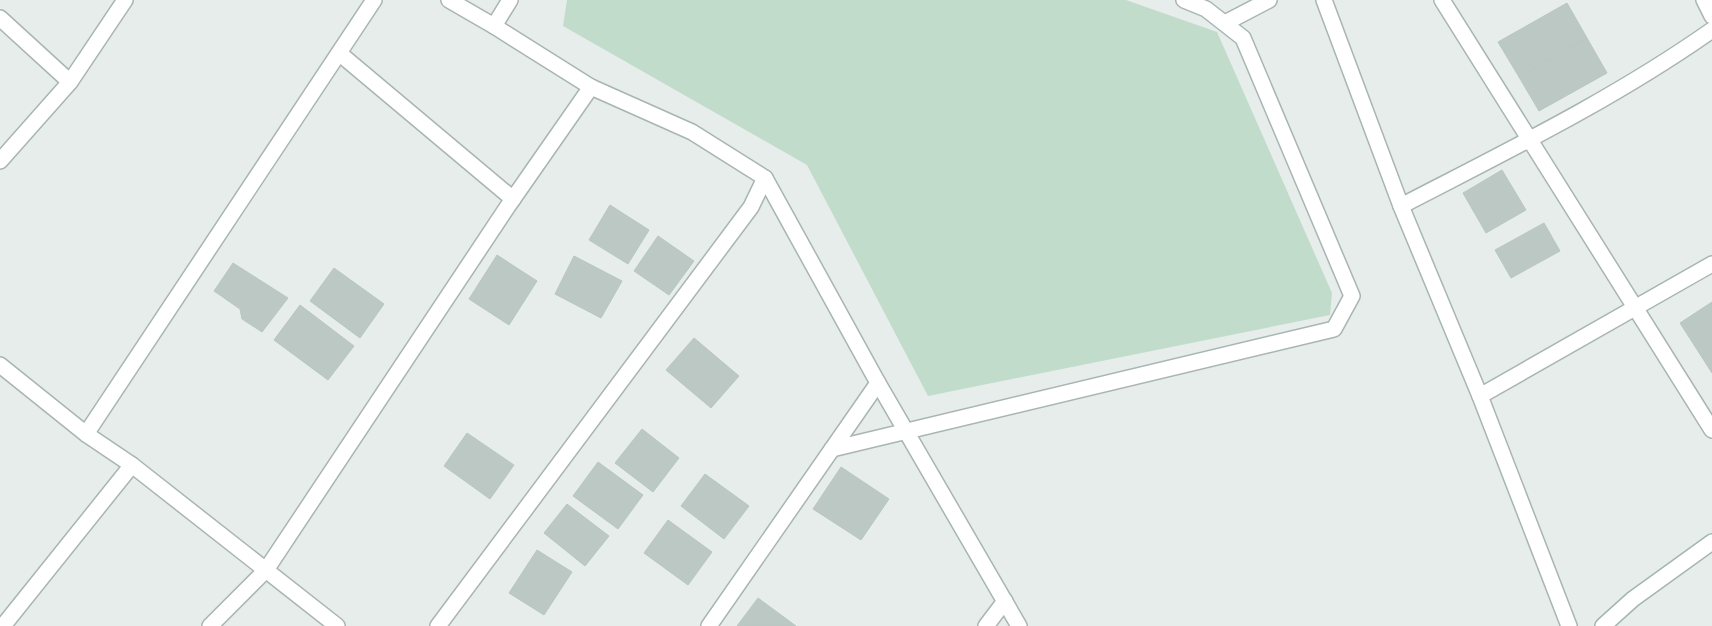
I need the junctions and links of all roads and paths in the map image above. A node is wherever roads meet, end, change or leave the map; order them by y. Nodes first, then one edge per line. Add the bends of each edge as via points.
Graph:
1 (125, 0) edge
2 (374, 0) edge
3 (449, 0) edge
4 (510, 0) edge
5 (1184, 0) edge
6 (1269, 0) edge
7 (1324, 0) edge
8 (1442, 0) edge
9 (1704, 0) edge
10 (1712, 16) edge
11 (0, 18) edge
12 (1225, 24) junction
13 (494, 26) junction
14 (1712, 30) edge
15 (339, 53) junction
16 (70, 82) junction
17 (591, 88) junction
18 (1530, 140) junction
19 (0, 162) edge
20 (765, 178) junction
21 (513, 199) junction
22 (1401, 206) junction
23 (1712, 264) edge
24 (1636, 309) junction
25 (0, 365) edge
26 (878, 383) junction
27 (1480, 396) junction
28 (905, 430) junction
29 (1712, 430) edge
30 (86, 434) junction
31 (832, 449) junction
32 (132, 465) junction
33 (1712, 542) edge
34 (266, 570) junction
35 (1005, 601) junction
36 (3, 626) edge
37 (210, 626) edge
38 (337, 626) edge
39 (438, 626) edge
40 (709, 626) edge
41 (986, 626) edge
42 (1019, 626) edge
43 (1569, 626) edge
44 (1603, 626) edge

1 - 16 street
2 - 15 street
3 - 13 street
4 - 13 street
5 - 12 street via 1206,9
6 - 12 street
7 - 22 street
8 - 18 street
9 - 10 street
11 - 16 street
12 - 28 street via 1243,38 1352,296 1334,329
13 - 17 street
14 - 18 street via 1637,81
15 - 21 street
15 - 30 street
16 - 19 street
17 - 20 street via 692,132
17 - 21 street
18 - 22 street
18 - 24 street
20 - 26 street
20 - 39 street via 751,207
21 - 34 street
22 - 27 street
23 - 24 street
24 - 27 street
24 - 29 street
25 - 30 street
26 - 28 street
26 - 31 street
27 - 43 street
28 - 31 street
28 - 35 street
30 - 32 street
31 - 40 street
32 - 34 street
32 - 36 street
33 - 44 street via 1633,599
34 - 37 street
34 - 38 street
35 - 41 street
35 - 42 street

